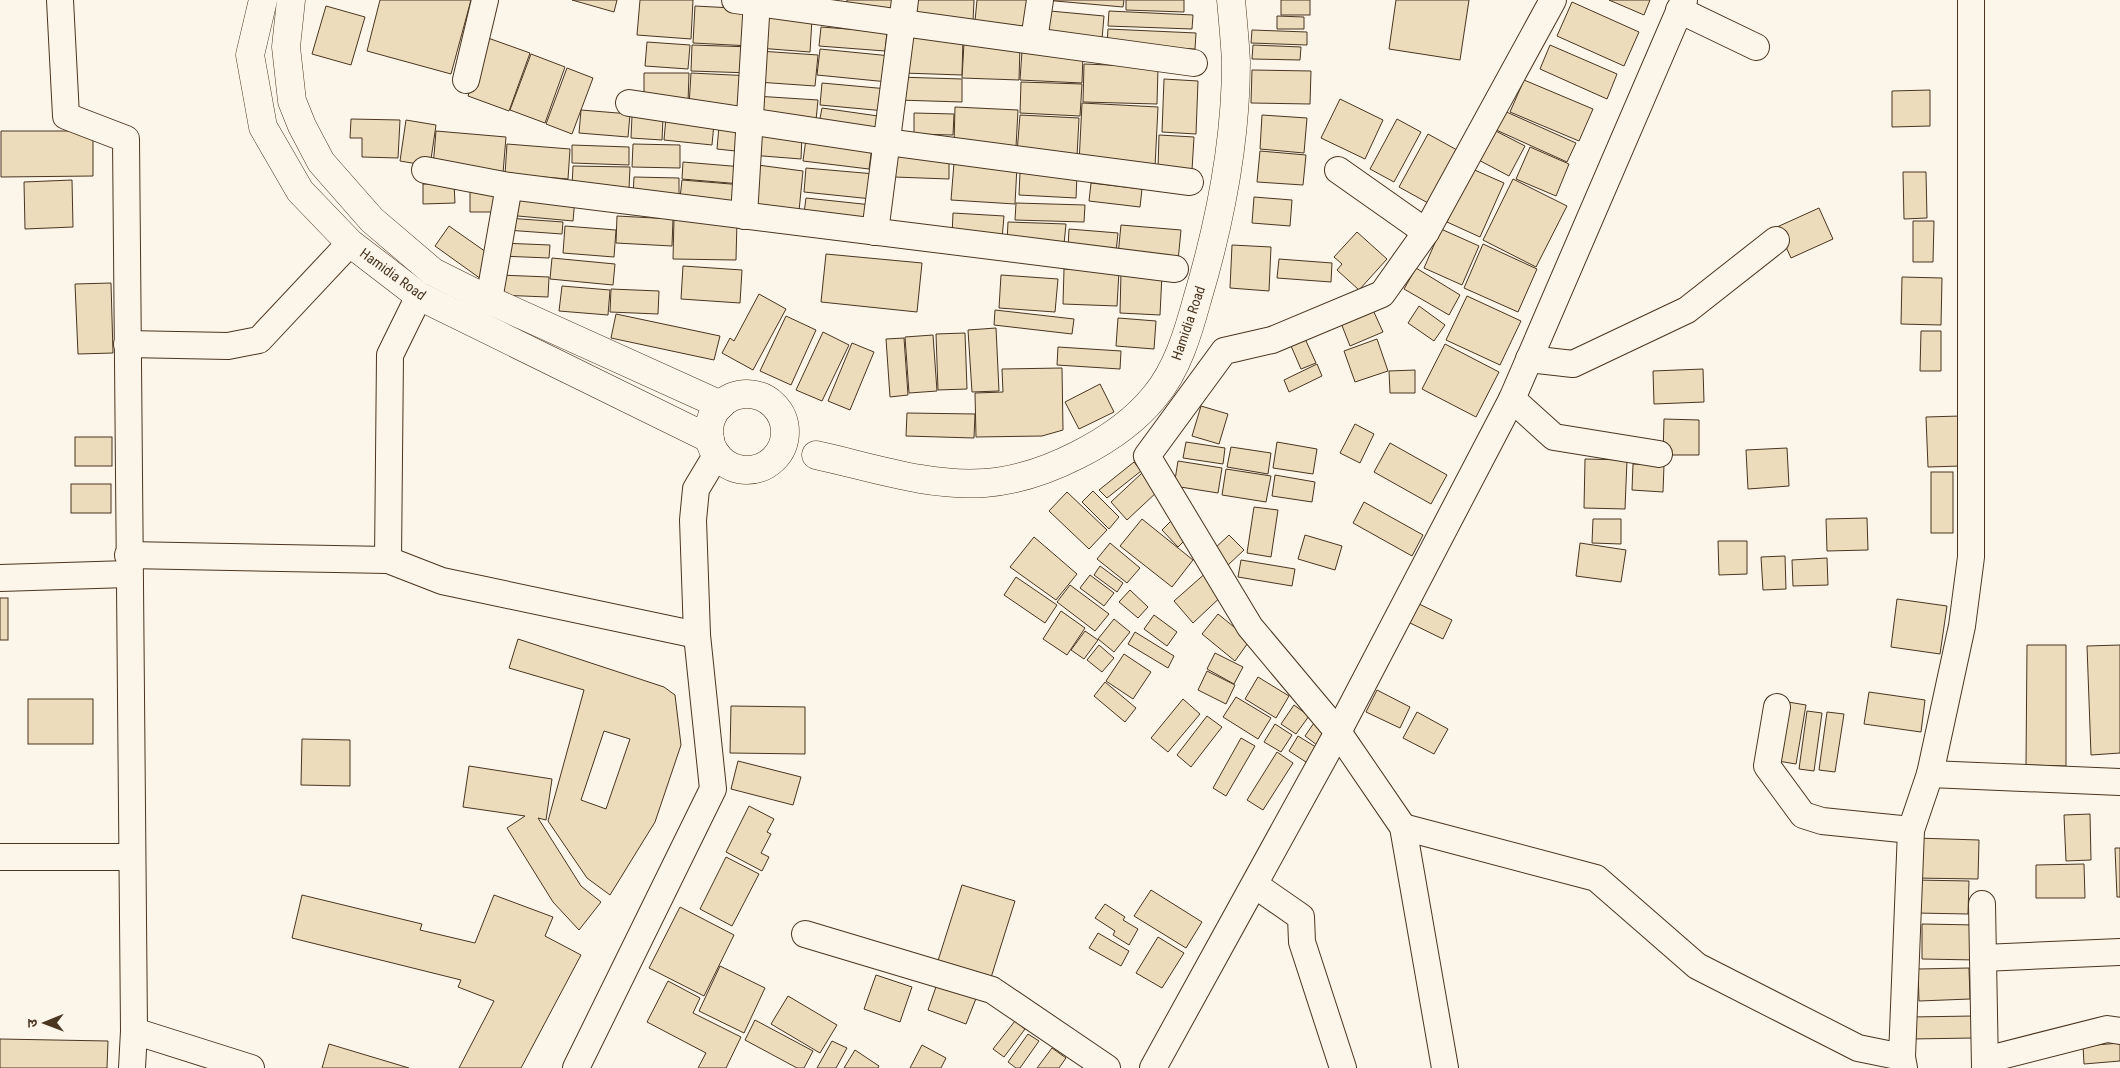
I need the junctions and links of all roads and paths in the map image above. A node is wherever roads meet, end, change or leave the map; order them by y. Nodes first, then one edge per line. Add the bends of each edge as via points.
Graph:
1 (60, 0) edge
2 (263, 0) edge
3 (291, 0) edge
4 (485, 0) edge
5 (1040, 0) edge
6 (1231, 0) edge
7 (1553, 0) edge
8 (1972, 0) edge
9 (750, 1) edge
10 (1682, 5) edge
11 (904, 11) edge
12 (1034, 40) junction
13 (1756, 47) dead end
14 (1194, 62) dead end
15 (288, 63) junction
16 (253, 68) junction
17 (466, 80) dead end
18 (629, 103) dead end
19 (752, 122) junction
20 (887, 142) junction
21 (425, 170) dead end
22 (1338, 170) dead end
23 (1190, 182) dead end
24 (509, 186) junction
25 (744, 216) junction
26 (875, 232) junction
27 (1426, 232) junction
28 (1776, 240) dead end
29 (350, 243) junction
30 (1175, 269) dead end
31 (419, 296) junction
32 (489, 300) junction
33 (127, 344) junction
34 (1529, 359) junction
35 (1512, 399) junction
36 (721, 405) junction
37 (784, 423) junction
38 (714, 446) junction
39 (1659, 454) dead end
40 (816, 455) junction
41 (770, 461) junction
42 (388, 560) junction
43 (128, 564) junction
44 (0, 578) edge
45 (697, 635) junction
46 (1777, 707) dead end
47 (1338, 732) junction
48 (1930, 774) junction
49 (2120, 782) edge
50 (1403, 828) junction
51 (1911, 830) junction
52 (0, 857) edge
53 (132, 857) junction
54 (1255, 885) junction
55 (1982, 904) dead end
56 (805, 934) dead end
57 (2120, 952) edge
58 (1983, 958) junction
59 (134, 1031) junction
60 (2120, 1031) edge
61 (1903, 1063) edge
62 (1985, 1064) edge
63 (132, 1068) edge
64 (251, 1068) edge
65 (576, 1068) edge
66 (1107, 1068) edge
67 (1153, 1068) edge
68 (1344, 1068) edge
69 (1445, 1068) edge

1 - 33 street via 66,116 126,138
2 - 16 main road, Hamidia Road via 250,56
3 - 15 main road, Hamidia Road via 286,47
4 - 17 street
5 - 12 street
6 - 40 main road, Hamidia Road via 1236,62 1233,124 1214,244 1187,337 1155,396 1124,425 1084,453 1038,472 986,483 938,482
7 - 27 street
8 - 48 street via 1971,557 1962,626
9 - 11 street
9 - 19 street
10 - 13 street
10 - 34 street
11 - 12 street
11 - 20 street
12 - 14 street
15 - 16 main road
15 - 32 main road, Hamidia Road via 292,101 321,162 372,220 426,266
16 - 29 main road, Hamidia Road via 263,128 300,191
18 - 19 street
19 - 20 street
19 - 25 street
20 - 23 street
20 - 26 street
21 - 24 street
22 - 27 street
24 - 25 street
24 - 32 street
25 - 26 street
26 - 30 street
27 - 47 street via 1382,294 1272,340 1224,350 1147,456 1250,627
28 - 34 street via 1687,310 1573,364
29 - 31 main road, Hamidia Road
29 - 33 street via 259,340 228,346
31 - 38 main road, Hamidia Road
31 - 42 street via 390,354
32 - 36 main road, Hamidia Road
33 - 43 street
34 - 35 street
35 - 39 street via 1554,437
35 - 47 street
36 - 37 main road via 739,394 762,397 776,408
36 - 38 main road via 710,426
37 - 40 main road
37 - 41 main road via 782,446
38 - 41 main road via 726,463 746,470
38 - 45 street via 696,489 693,520
40 - 41 main road
42 - 43 street
42 - 45 street via 442,581
43 - 44 street
43 - 53 street
45 - 65 street via 713,789
46 - 51 street via 1767,766 1802,815
47 - 50 street
47 - 54 street
48 - 49 street
48 - 51 street
50 - 61 street via 1596,878 1697,966 1858,1048
50 - 69 street
51 - 61 street
52 - 53 street
53 - 59 street
54 - 67 street
54 - 68 street via 1301,918 1302,942
55 - 58 street
56 - 66 street via 992,990
57 - 58 street
58 - 62 street
59 - 63 street
59 - 64 street
60 - 62 street via 2107,1029

